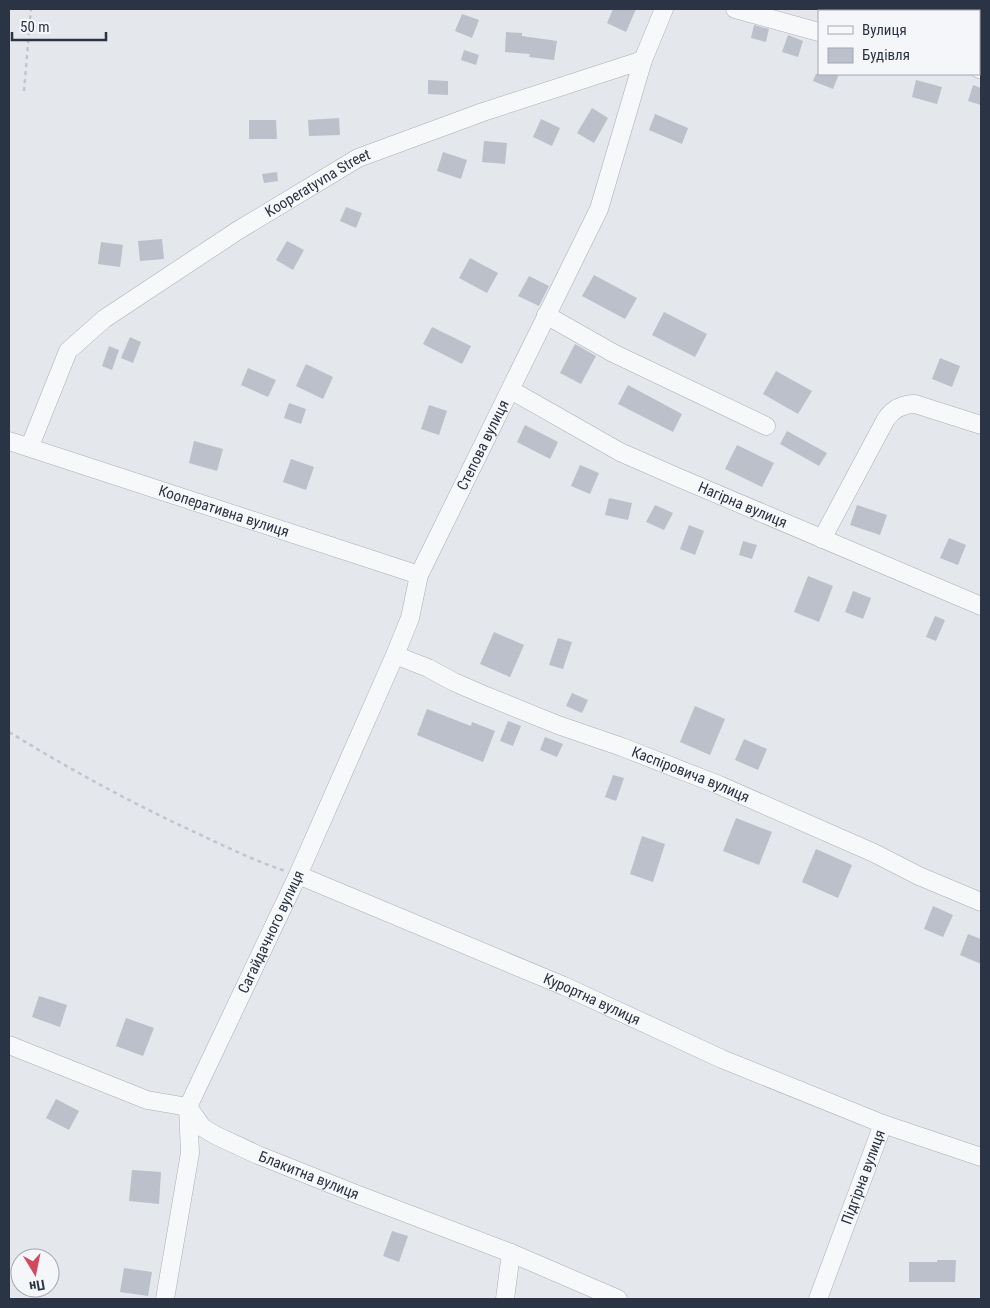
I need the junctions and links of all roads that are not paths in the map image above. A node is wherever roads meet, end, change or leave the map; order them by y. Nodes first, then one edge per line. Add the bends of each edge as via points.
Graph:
1 (664, 9) edge
2 (735, 9) edge
3 (818, 32) edge
4 (643, 60) junction
5 (546, 315) junction
6 (511, 390) junction
7 (981, 424) edge
8 (766, 426) dead end
9 (9, 441) edge
10 (30, 446) junction
11 (822, 539) junction
12 (419, 575) junction
13 (981, 606) edge
14 (395, 655) junction
15 (298, 875) junction
16 (981, 902) edge
17 (9, 1046) edge
18 (188, 1107) junction
19 (883, 1124) junction
20 (981, 1157) edge
21 (511, 1253) junction
22 (165, 1299) edge
23 (505, 1299) edge
24 (618, 1299) edge
25 (818, 1299) edge

1 - 4 street
2 - 3 street
4 - 5 street, Степова вулиця via 599,209
4 - 10 street, Kooperatyvna Street via 483,112 358,158 237,231 104,319 68,351
5 - 6 street, Степова вулиця
5 - 8 street via 613,353
6 - 11 street, Нагірна вулиця via 620,452
6 - 12 street, Степова вулиця
7 - 11 street via 915,404 895,409 886,419
9 - 10 street, Кооперативна вулиця
10 - 12 street, Кооперативна вулиця
11 - 13 street, Нагірна вулиця
12 - 14 street, Сагайдачного вулиця via 410,618
14 - 15 street, Сагайдачного вулиця
14 - 16 street, Каспіровича вулиця via 502,702 719,785
15 - 18 street, Сагайдачного вулиця
15 - 19 street, Курортна вулиця via 564,986 722,1059
17 - 18 street via 147,1100
18 - 21 street, Блакитна вулиця via 202,1127 258,1155
18 - 22 street, Сагайдачного вулиця via 190,1153
19 - 20 street, Підгірна вулиця
19 - 25 street, Підгірна вулиця
21 - 23 street
21 - 24 street, Блакитна вулиця

